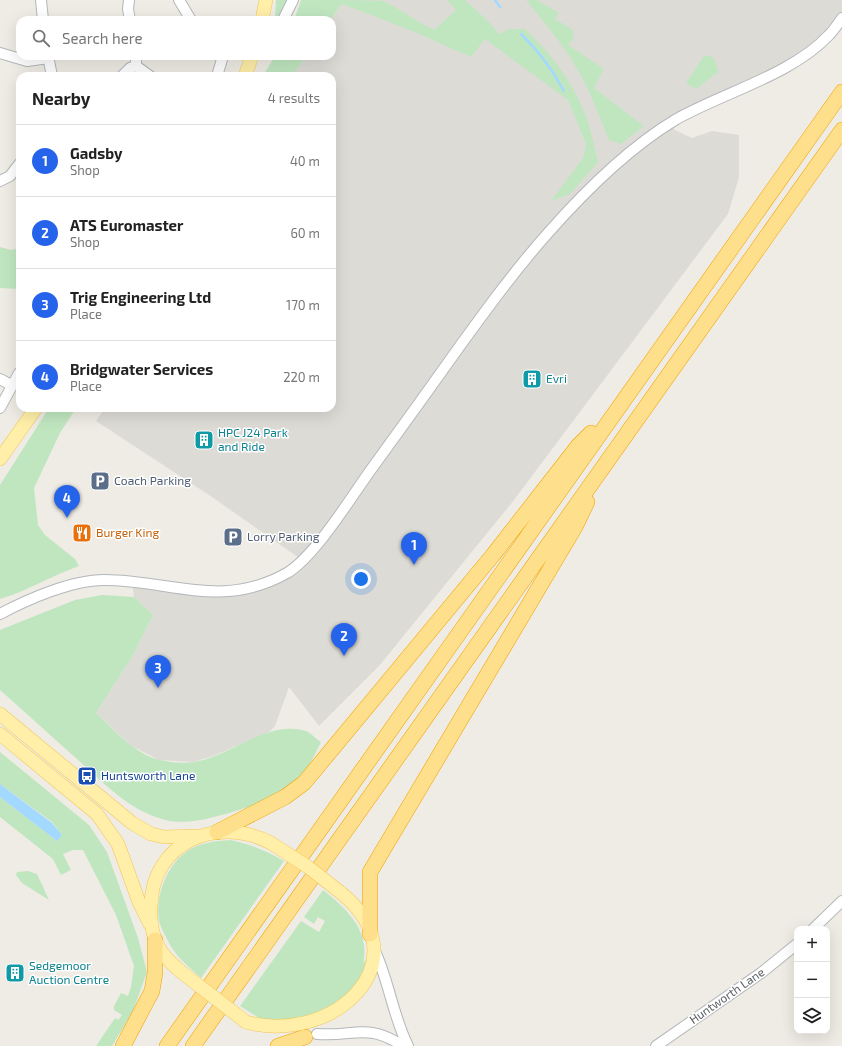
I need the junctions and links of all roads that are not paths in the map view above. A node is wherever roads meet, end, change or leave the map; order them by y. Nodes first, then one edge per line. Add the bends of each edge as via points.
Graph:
1 (40, 0) edge
2 (129, 0) edge
3 (179, 0) edge
4 (266, 0) edge
5 (293, 0) edge
6 (42, 16) edge
7 (129, 16) edge
8 (189, 16) edge
9 (263, 16) edge
10 (286, 16) edge
11 (842, 18) edge
12 (0, 53) edge
13 (16, 58) edge
14 (49, 60) edge
15 (223, 60) edge
16 (251, 60) edge
17 (136, 61) edge
18 (51, 72) edge
19 (126, 72) edge
20 (146, 72) edge
21 (218, 72) edge
22 (246, 72) edge
23 (842, 92) edge
24 (842, 130) edge
25 (16, 169) edge
26 (0, 181) edge
27 (16, 377) edge
28 (0, 379) edge
29 (11, 385) junction
30 (617, 407) junction
31 (0, 408) edge
32 (33, 412) edge
33 (0, 459) edge
34 (600, 474) junction
35 (1, 613) edge
36 (0, 714) edge
37 (0, 734) edge
38 (217, 832) junction
39 (198, 836) junction
40 (842, 901) edge
41 (150, 924) junction
42 (816, 926) edge
43 (155, 940) junction
44 (372, 940) junction
45 (794, 946) edge
46 (311, 1035) junction
47 (122, 1046) edge
48 (167, 1046) edge
49 (193, 1046) edge
50 (278, 1046) edge
51 (403, 1046) edge
52 (408, 1046) edge
53 (656, 1046) edge

1 - 6 street
2 - 7 street
3 - 8 street
4 - 9 main road
5 - 10 street
11 - 35 street via 829,35 789,66 713,100 642,142 583,195 516,270 324,536 290,571 254,587 229,592 191,590 132,581 93,580 43,595
12 - 13 street
14 - 18 street
15 - 21 street
16 - 22 main road
17 - 19 street
17 - 20 street
23 - 30 highway
24 - 34 highway
25 - 26 street
27 - 29 street
28 - 29 street
29 - 31 street
30 - 38 highway via 578,446 493,554 304,783 285,797
30 - 48 highway
32 - 33 main road
34 - 44 highway via 575,527 370,872
34 - 49 highway
36 - 39 main road via 132,823 151,834 164,837
37 - 41 main road via 101,818 118,844 139,902
38 - 39 main road
38 - 44 main road, bridge via 241,832 258,837 308,867 340,892 361,914
39 - 41 main road via 166,860 157,875 151,893
40 - 42 street
41 - 43 main road
43 - 46 main road, bridge via 167,959 180,971 246,1022 266,1033 284,1037
43 - 47 highway via 152,991
44 - 46 main road via 371,977 364,997 343,1021
44 - 52 street via 398,1025
45 - 53 street, Huntworth Lane via 761,973
46 - 50 highway
46 - 51 street via 374,1032

